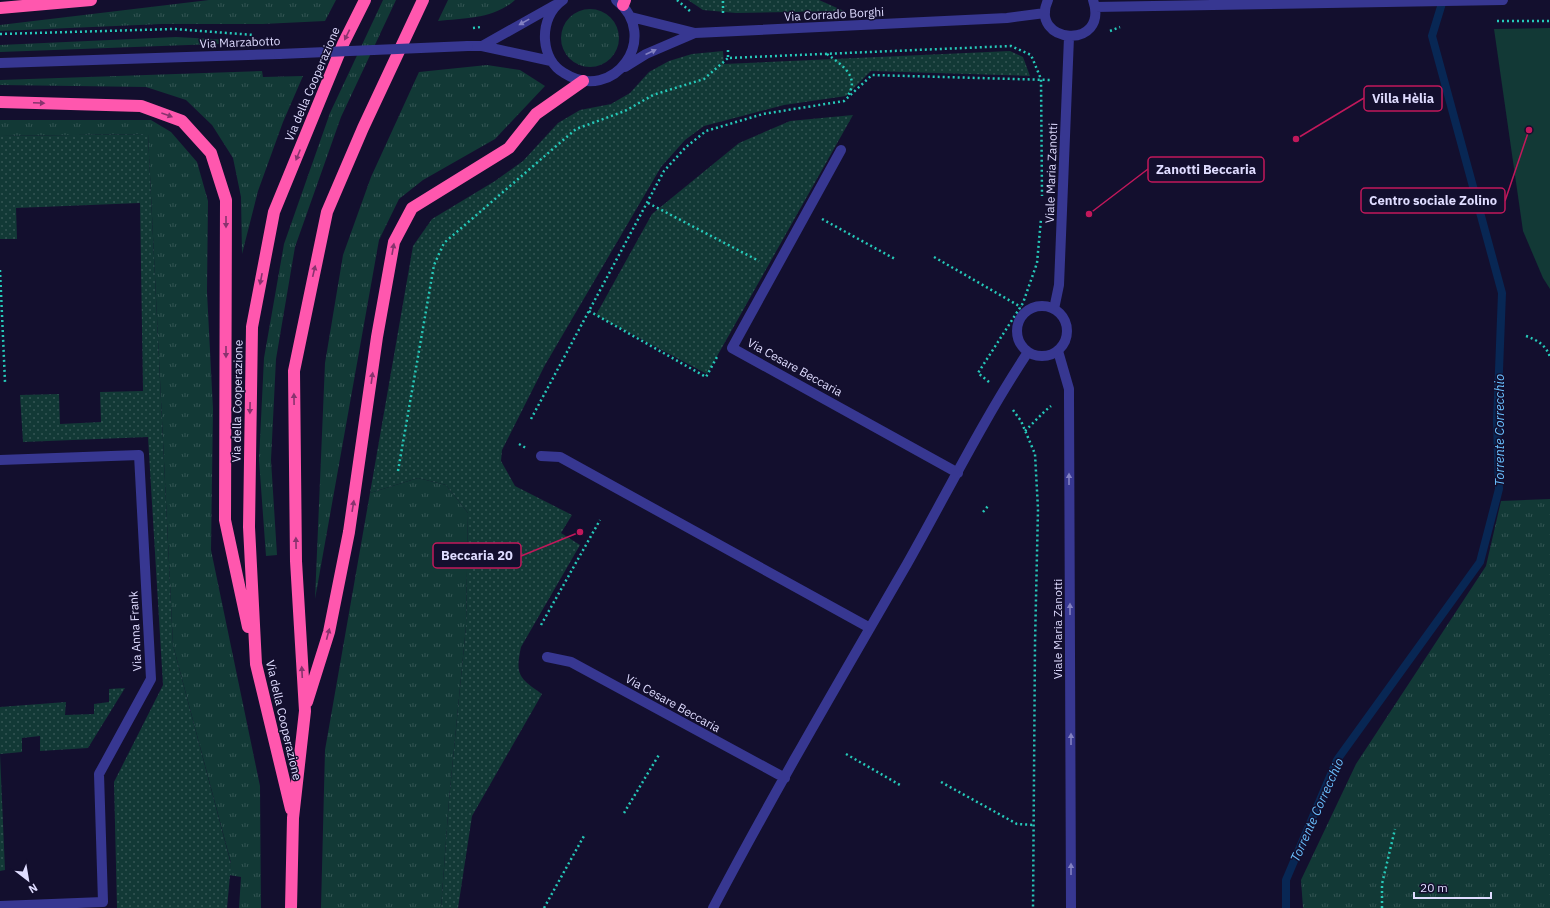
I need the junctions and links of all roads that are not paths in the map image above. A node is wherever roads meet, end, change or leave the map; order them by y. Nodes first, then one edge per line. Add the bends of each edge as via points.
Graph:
1 (91, 0) edge
2 (365, 0) edge
3 (423, 0) edge
4 (1048, 0) edge
5 (1494, 0) edge
6 (1503, 0) edge
7 (561, 2) edge
8 (622, 2) edge
9 (1094, 4) edge
10 (0, 8) edge
11 (1045, 13) junction
12 (631, 17) junction
13 (696, 33) junction
14 (1069, 37) junction
15 (482, 46) junction
16 (551, 61) junction
17 (0, 63) edge
18 (618, 72) junction
19 (583, 81) junction
20 (0, 102) edge
21 (842, 150) dead end
22 (1054, 309) junction
23 (1058, 351) junction
24 (1028, 352) junction
25 (541, 456) dead end
26 (0, 460) edge
27 (958, 473) junction
28 (870, 628) junction
29 (547, 657) dead end
30 (256, 664) junction
31 (305, 711) junction
32 (785, 778) junction
33 (293, 818) junction
34 (0, 906) edge
35 (291, 908) edge
36 (712, 908) edge
37 (1072, 908) edge

1 - 10 highway
2 -> 30 highway, Via della Cooperazione via 343,44 274,212 252,327 248,527
31 -> 3 highway, Via della Cooperazione via 296,561 294,371 328,212
4 - 11 street
5 - 6 street
5 - 9 street
7 -> 15 street, Via Marzabotto
7 - 16 street via 549,16 544,31 545,47
8 - 12 street
9 - 14 street via 1092,26 1085,32
11 - 13 street, Via Corrado Borghi via 999,18
11 - 14 street via 1052,29
12 - 13 street, Via Corrado Borghi
12 - 18 street via 635,32 634,47 628,61
18 -> 13 street, Via Corrado Borghi via 646,54
14 - 22 street, Viale Maria Zanotti via 1059,285
15 - 16 street, Via Marzabotto
15 - 17 street, Via Marzabotto, bridge
16 - 19 street via 571,78
18 - 19 street, Via Corrado Borghi via 601,80
31 -> 19 highway via 329,632 349,532 377,337 394,242 412,208 509,148 536,114
20 -> 30 highway via 141,106 182,121 210,153 226,200 225,520
21 - 27 street, Via Cesare Beccaria via 732,348
22 - 23 street via 1061,314 1067,327 1067,336
22 - 24 street via 1038,306 1026,311 1019,320 1016,332 1018,340
23 - 24 street via 1048,356
37 -> 23 street, Viale Maria Zanotti via 1069,394
24 - 27 street via 1001,393
25 - 28 street via 560,457
26 - 34 street, Via Anna Frank via 139,455 151,679 99,774 103,902
27 - 28 street
28 - 32 street
29 - 32 street, Via Cesare Beccaria via 571,662
30 - 33 highway, Via della Cooperazione
31 - 33 highway, Via della Cooperazione
32 - 36 street
33 - 35 highway, Via della Cooperazione

